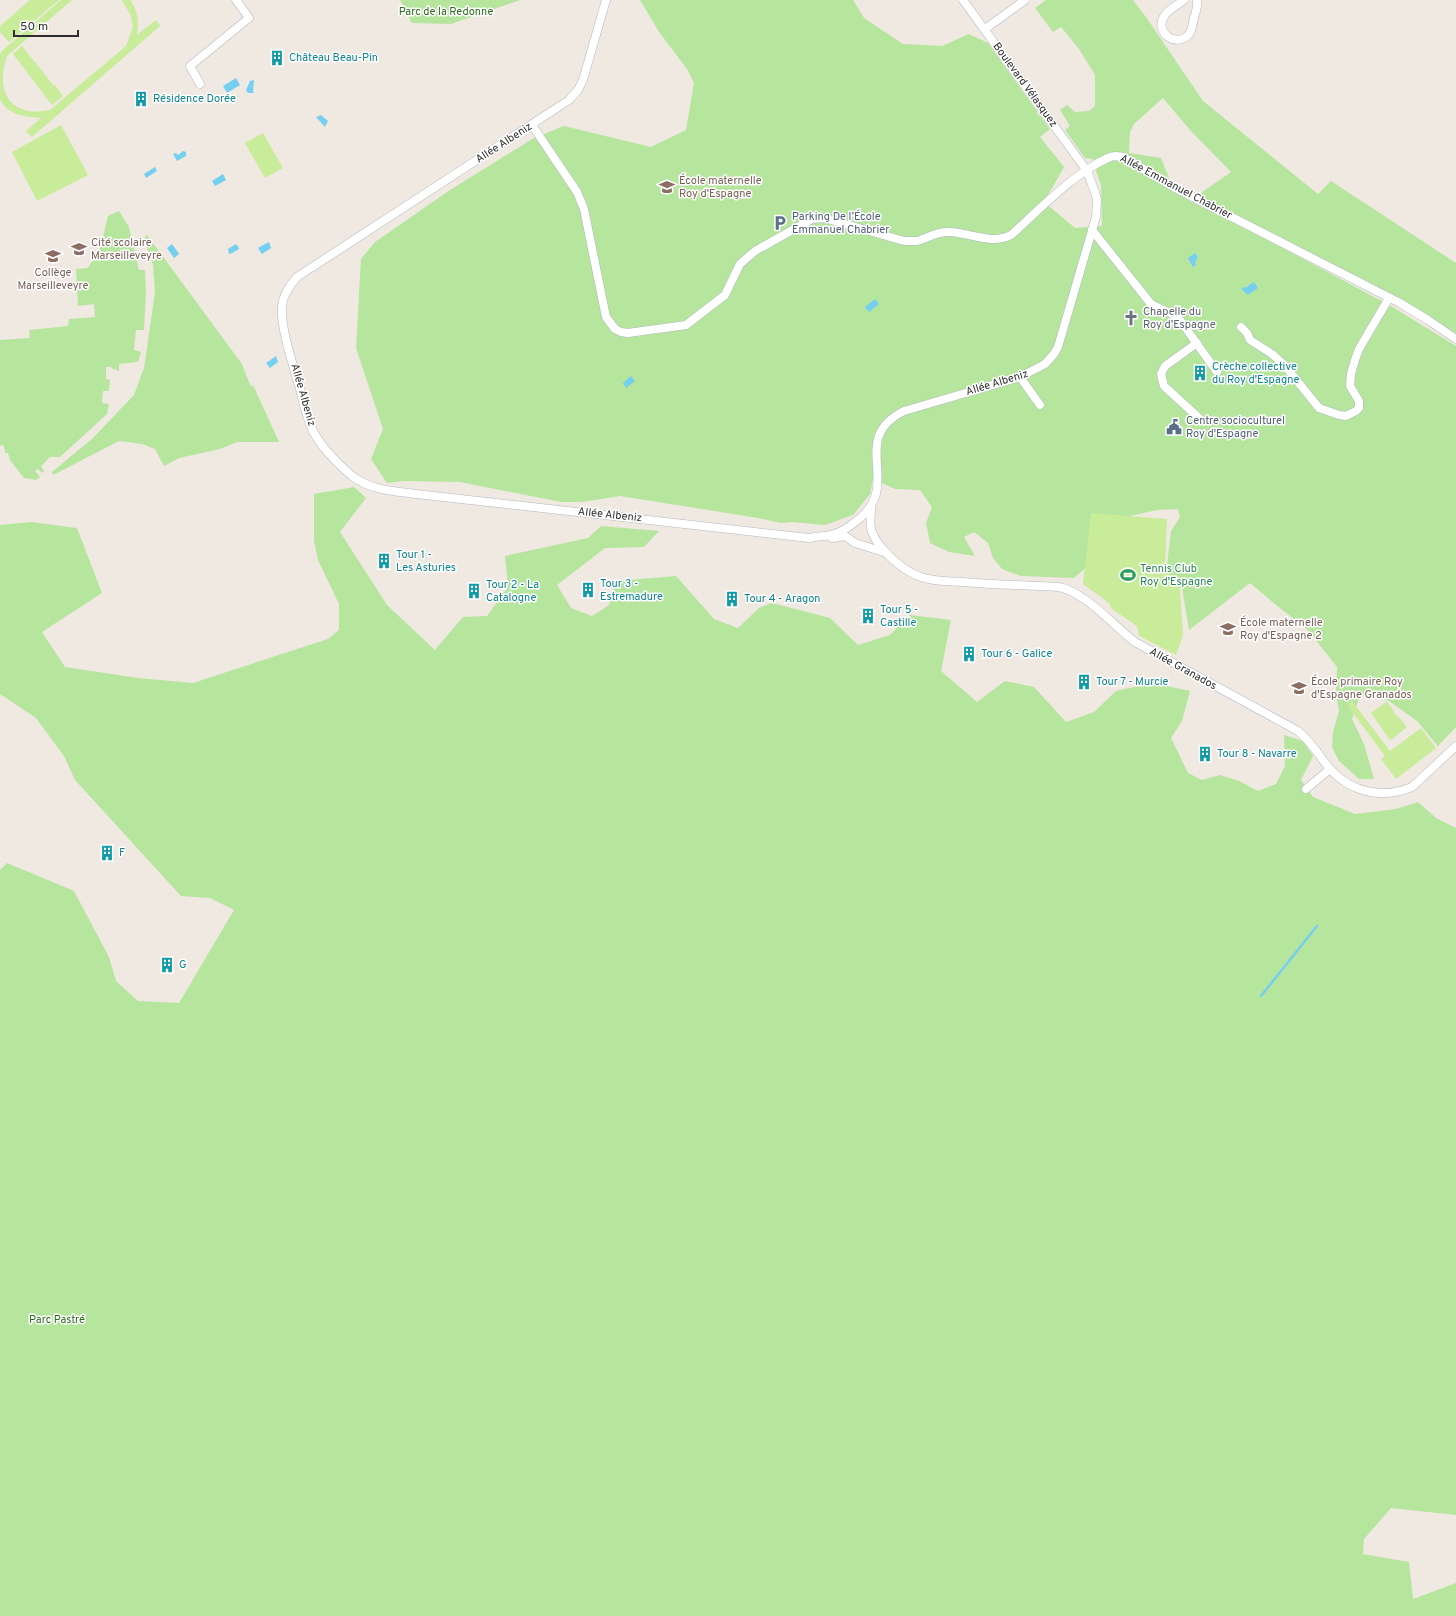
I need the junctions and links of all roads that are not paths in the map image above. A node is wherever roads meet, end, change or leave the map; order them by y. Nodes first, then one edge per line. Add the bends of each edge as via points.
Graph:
1 (236, 0) edge
2 (606, 0) edge
3 (963, 0) edge
4 (1025, 0) edge
5 (1184, 0) edge
6 (1198, 0) edge
7 (985, 29) junction
8 (200, 84) dead end
9 (532, 125) junction
10 (1087, 171) junction
11 (1092, 230) junction
12 (1389, 298) junction
13 (1241, 327) dead end
14 (1456, 339) edge
15 (1197, 343) junction
16 (1217, 372) dead end
17 (1020, 377) junction
18 (1040, 405) dead end
19 (1200, 418) dead end
20 (871, 508) junction
21 (852, 524) junction
22 (845, 536) junction
23 (810, 538) junction
24 (887, 553) junction
25 (1456, 746) edge
26 (1330, 769) junction
27 (1306, 789) dead end

1 - 8 street via 249,18 190,66
2 - 9 street, Allée Albeniz via 578,90 569,100
3 - 7 street, Boulevard Vélasquez
4 - 7 street
5 - 6 street via 1165,14 1161,22 1164,34 1172,39 1184,38 1190,33
7 - 10 street, Boulevard Vélasquez
9 - 10 street, Allée Emmanuel Chabrier via 576,192 584,209 606,317 615,329 628,333 686,325 724,295 740,264 755,251 812,219 824,218 904,241 916,241 950,232 1004,239
9 - 23 street, Allée Albeniz via 297,277 291,284 283,299 282,316 308,419 314,433 331,457 354,477 386,490
10 - 11 street, Allée Albeniz via 1097,200
10 - 12 street, Allée Emmanuel Chabrier via 1108,157 1123,157 1177,189
11 - 15 street via 1151,304 1180,320
11 - 17 street, Allée Albeniz via 1058,347 1045,364
12 - 13 street via 1359,349 1350,386 1359,401 1359,408 1346,416 1319,408 1285,366 1250,340
12 - 14 street, Allée Emmanuel Chabrier
15 - 16 street
15 - 19 street via 1165,366 1161,374 1164,386
17 - 18 street
17 - 20 street, Allée Albeniz via 904,411 889,421 876,443 878,487
20 - 21 street, Allée Albeniz
20 - 24 street, Allée Granados via 872,532
21 - 22 street, Allée Albeniz
21 - 23 street, Allée Albeniz via 834,534
22 - 23 street via 825,540
22 - 24 street, Allée Granados via 855,543
24 - 26 street, Allée Granados via 906,570 928,579 976,584 1059,587 1074,592 1135,642 1298,731
25 - 26 street, Allée Granados via 1412,787 1395,792 1363,791 1345,782
26 - 27 street

